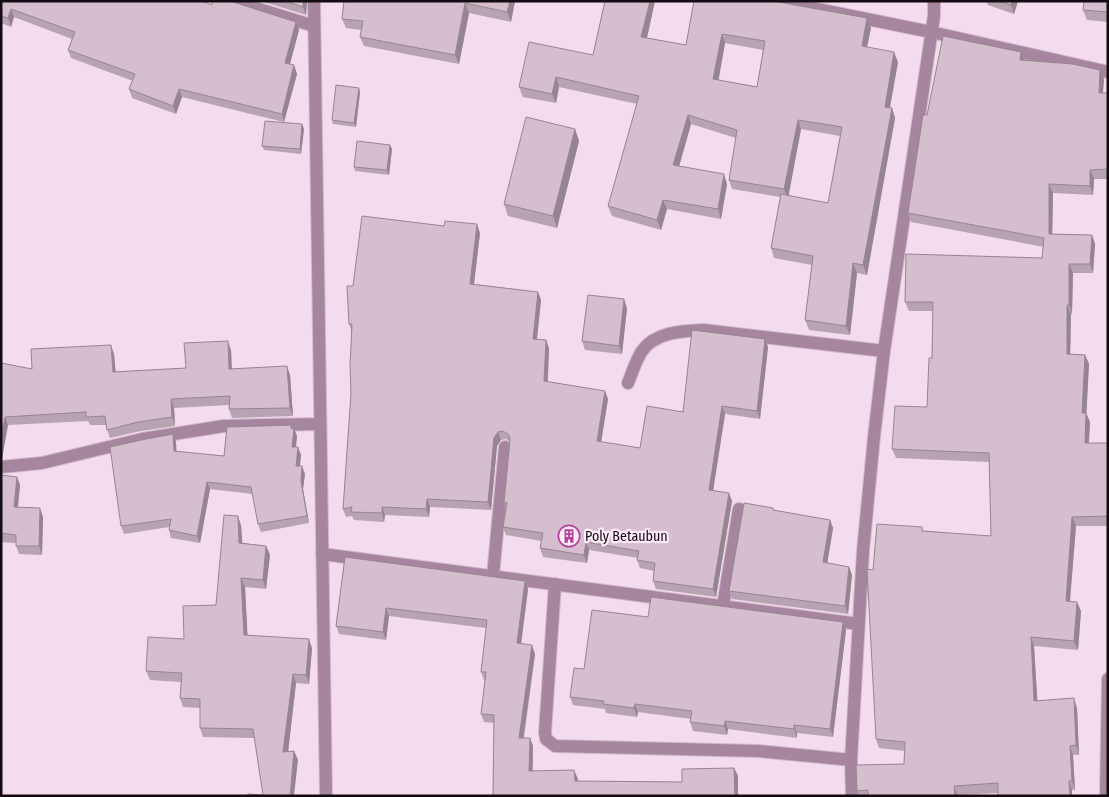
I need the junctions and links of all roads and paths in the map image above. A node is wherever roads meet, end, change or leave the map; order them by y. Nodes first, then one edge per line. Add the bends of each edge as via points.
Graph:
1 (233, 1) edge
2 (314, 1) edge
3 (778, 1) edge
4 (934, 1) edge
5 (314, 26) junction
6 (931, 32) junction
7 (1108, 72) edge
8 (884, 351) junction
9 (628, 383) dead end
10 (320, 424) junction
11 (506, 447) edge
12 (1, 468) edge
13 (739, 509) dead end
14 (322, 554) junction
15 (492, 576) junction
16 (555, 584) junction
17 (724, 606) junction
18 (859, 624) junction
19 (1108, 680) edge
20 (851, 760) junction
21 (326, 796) edge
22 (852, 796) edge
23 (1106, 796) edge

1 - 5 street
2 - 5 street
3 - 6 street
4 - 6 street
5 - 10 street
6 - 7 street
6 - 8 street
8 - 9 street via 703,330 683,331 650,342 641,352
8 - 18 street
10 - 12 street via 224,426 142,439 42,463
10 - 14 street
11 - 15 street
13 - 17 street
14 - 15 street
14 - 21 street
15 - 16 street
16 - 17 street
16 - 20 street via 545,732 546,739 555,746 758,751
17 - 18 street
18 - 20 street
19 - 23 street
20 - 22 street

